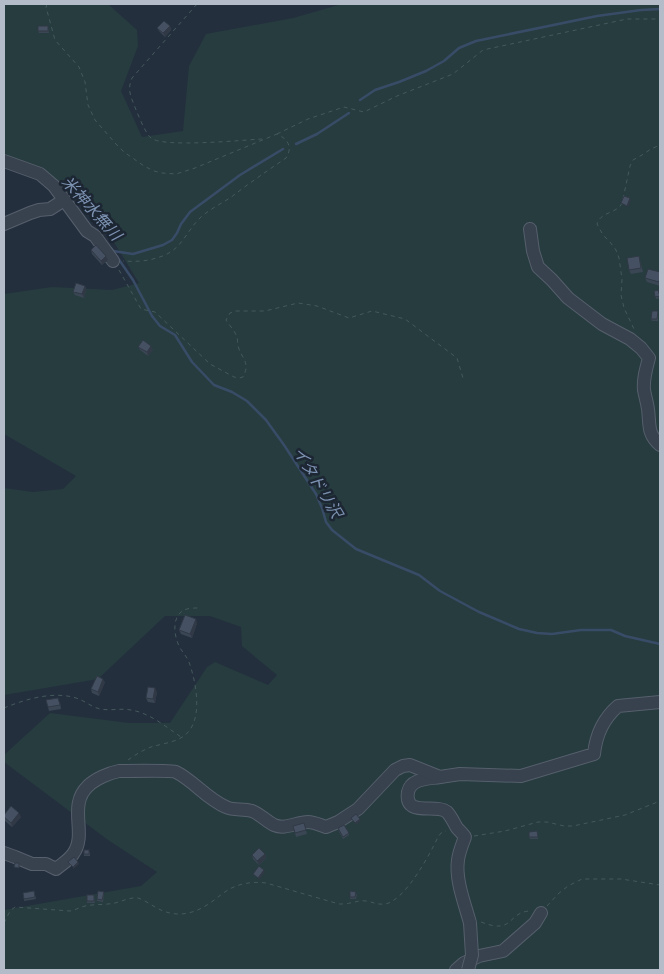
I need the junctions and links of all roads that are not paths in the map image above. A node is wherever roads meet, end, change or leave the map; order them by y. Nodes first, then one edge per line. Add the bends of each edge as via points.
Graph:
1 (4, 161) edge
2 (64, 200) junction
3 (4, 224) edge
4 (530, 228) dead end
5 (119, 261) road end
6 (660, 445) edge
7 (660, 702) edge
8 (440, 776) junction
9 (4, 853) edge
10 (541, 913) road end
11 (456, 970) edge
12 (468, 970) edge

1 - 2 street via 40,174
2 - 3 street via 50,209
2 - 5 street via 86,231
4 - 6 street via 538,267 568,298 602,324 630,338 649,358 644,392 649,429
7 - 8 street via 618,706 605,720 594,754 521,776
8 - 9 street via 410,764 403,766 395,770 358,809 338,822 326,827 311,822 283,827 250,810 226,807 174,771 119,771 88,785 81,795 78,846 66,862 56,869
8 - 12 street, bridge via 412,784 408,798 418,808 447,812 461,832 458,874 470,920 472,955
10 - 11 street via 535,923 503,951 479,956

